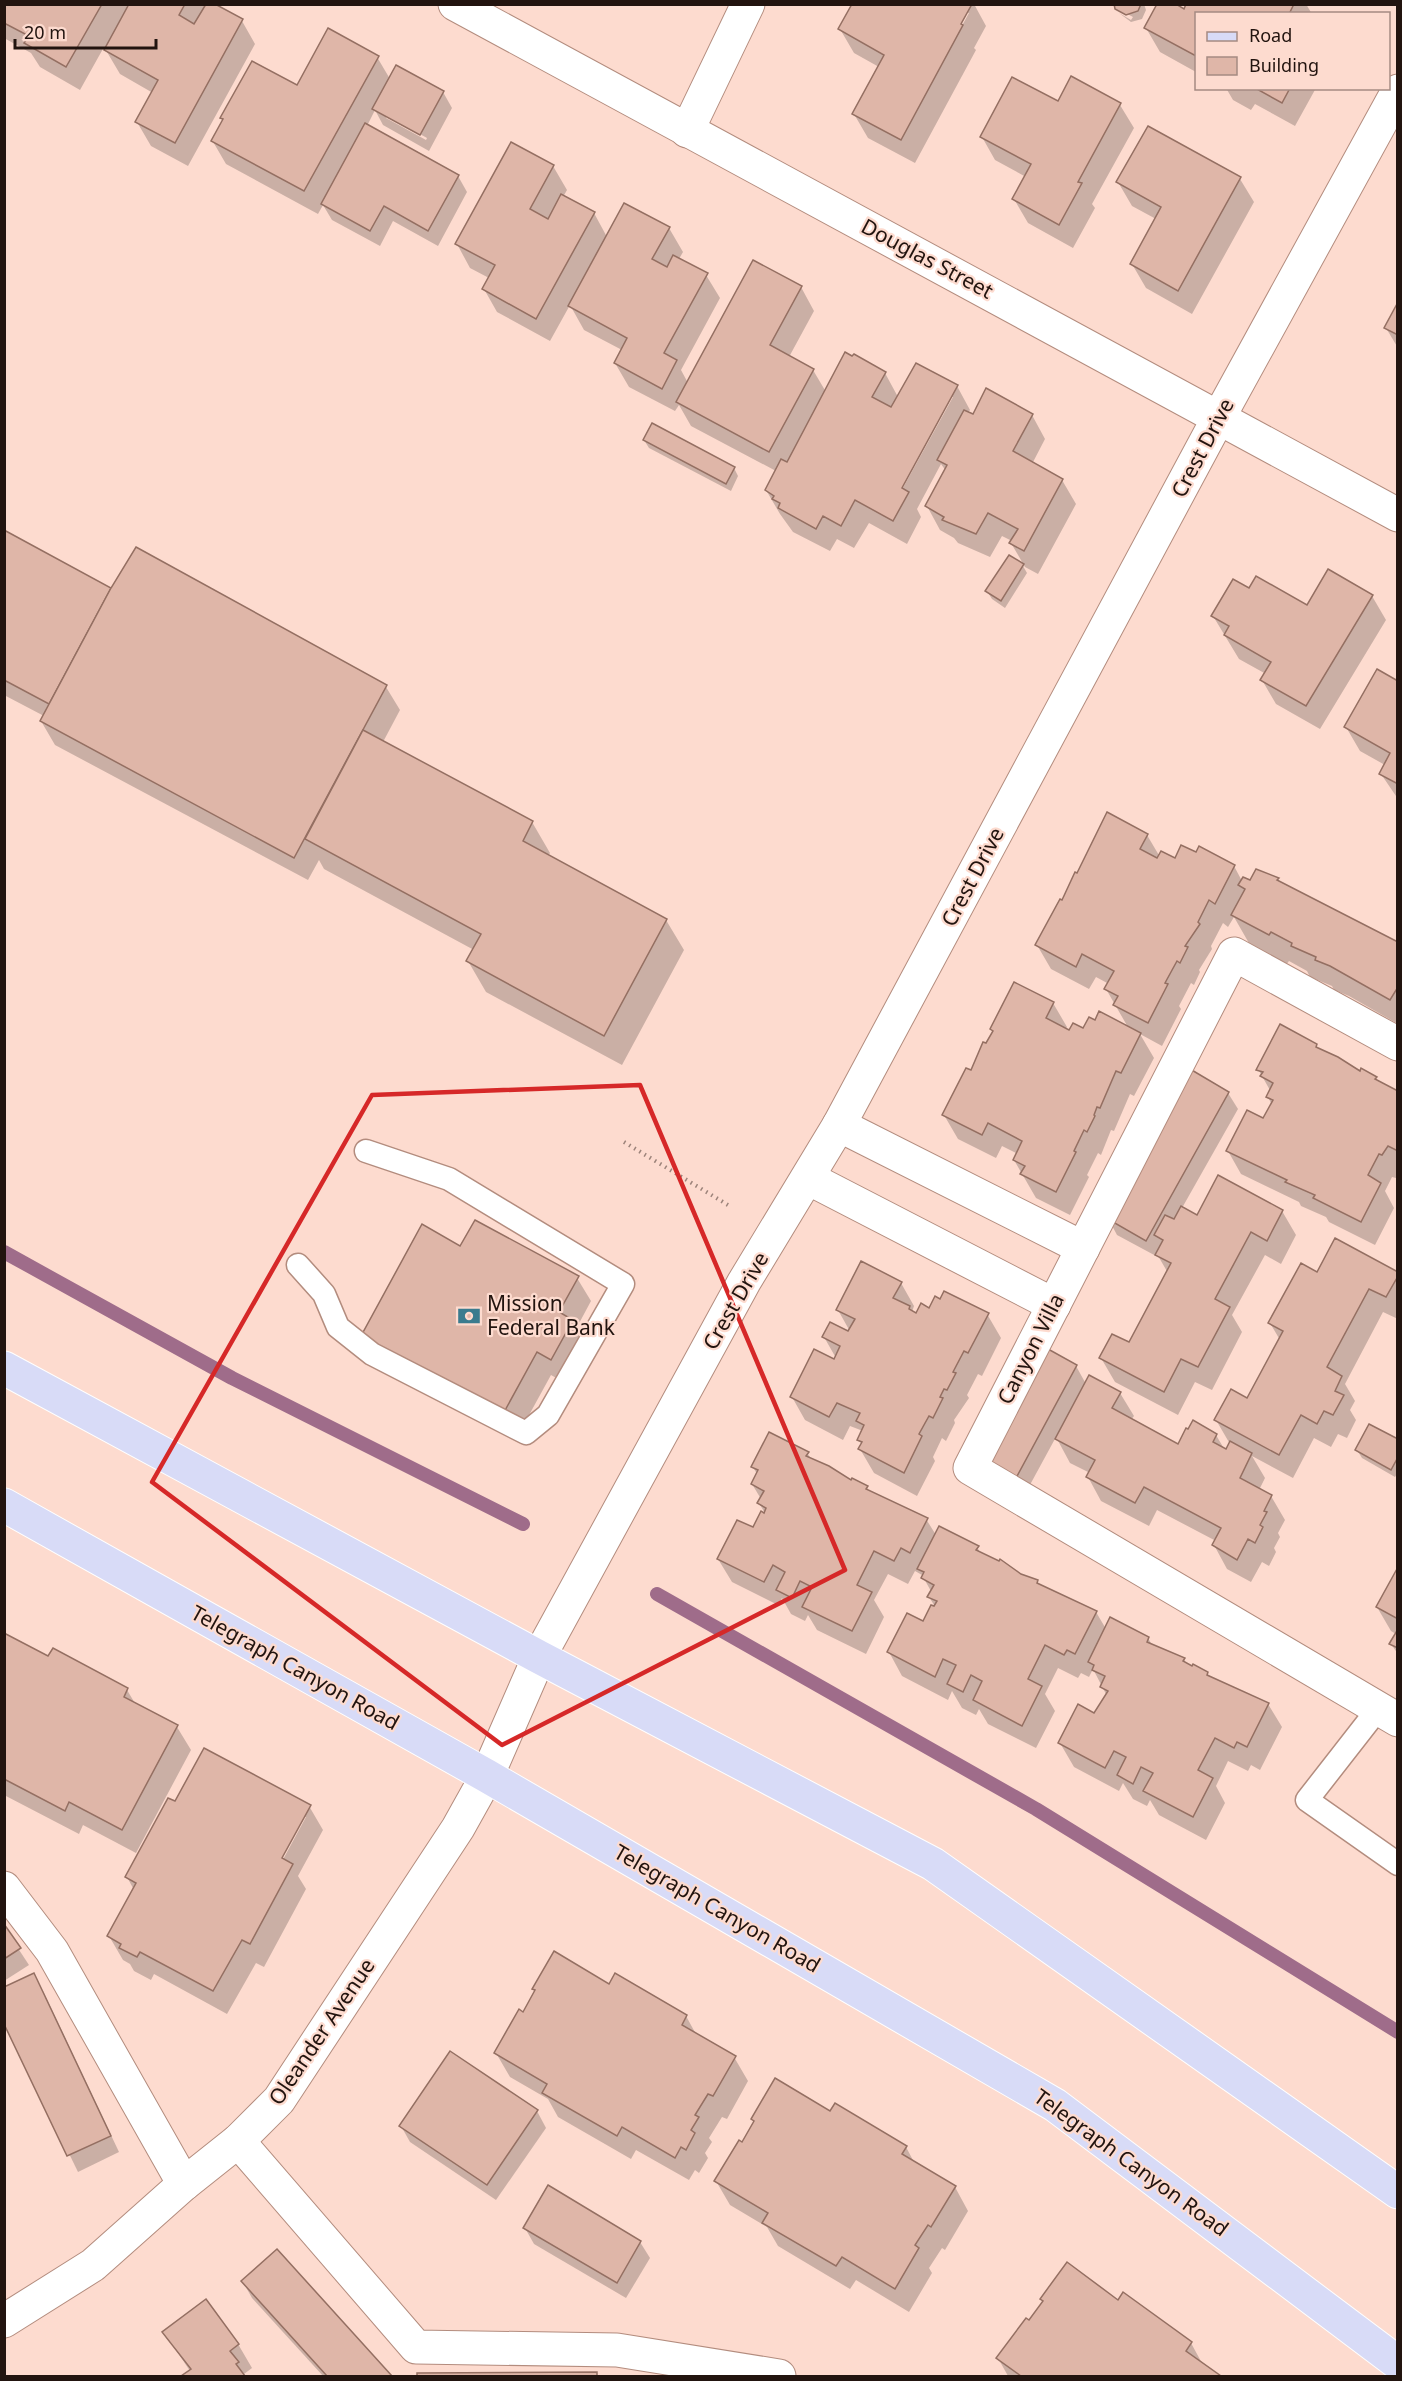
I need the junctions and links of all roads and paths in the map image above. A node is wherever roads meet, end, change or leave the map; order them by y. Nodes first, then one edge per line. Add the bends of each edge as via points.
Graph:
1 (455, 4) edge
2 (748, 4) edge
3 (1398, 91) edge
4 (687, 131) junction
5 (1219, 417) junction
6 (1398, 515) edge
7 (1398, 1044) edge
8 (839, 1125) junction
9 (624, 1142) dead end
10 (366, 1151) dead end
11 (808, 1178) junction
12 (728, 1205) dead end
13 (1083, 1248) junction
14 (298, 1265) dead end
15 (1054, 1305) junction
16 (4, 1368) edge
17 (4, 1505) edge
18 (540, 1657) junction
19 (1388, 1715) edge
20 (487, 1776) junction
21 (1398, 1864) edge
22 (4, 1888) edge
23 (238, 2141) junction
24 (184, 2184) junction
25 (1398, 2192) edge
26 (4, 2321) edge
27 (1398, 2363) edge
28 (780, 2376) edge

1 - 4 street, Douglas Street
2 - 4 street
3 - 5 street, Crest Drive
4 - 5 street, Douglas Street
5 - 6 street, Douglas Street
5 - 8 street, Crest Drive
7 - 13 street, Canyon Villa via 1234,954
8 - 11 street, Crest Drive
8 - 13 street
9 - 12 path
10 - 14 lane via 449,1179 622,1284 548,1415 526,1433 372,1354 338,1327 324,1294
11 - 15 street
11 - 18 street, Crest Drive via 744,1282
13 - 15 street, Canyon Villa
15 - 19 street, Canyon Villa via 970,1468
16 - 18 main road
17 - 20 main road, Telegraph Canyon Road
18 - 20 street, Oleander Avenue
18 - 25 main road via 933,1864
19 - 21 lane via 1307,1800
20 - 23 street, Oleander Avenue via 459,1828 279,2100
20 - 27 main road, Telegraph Canyon Road via 1055,2105
22 - 24 street via 52,1952
23 - 24 street, Oleander Avenue
23 - 28 street via 416,2347 617,2350
24 - 26 street, Oleander Avenue via 93,2265

